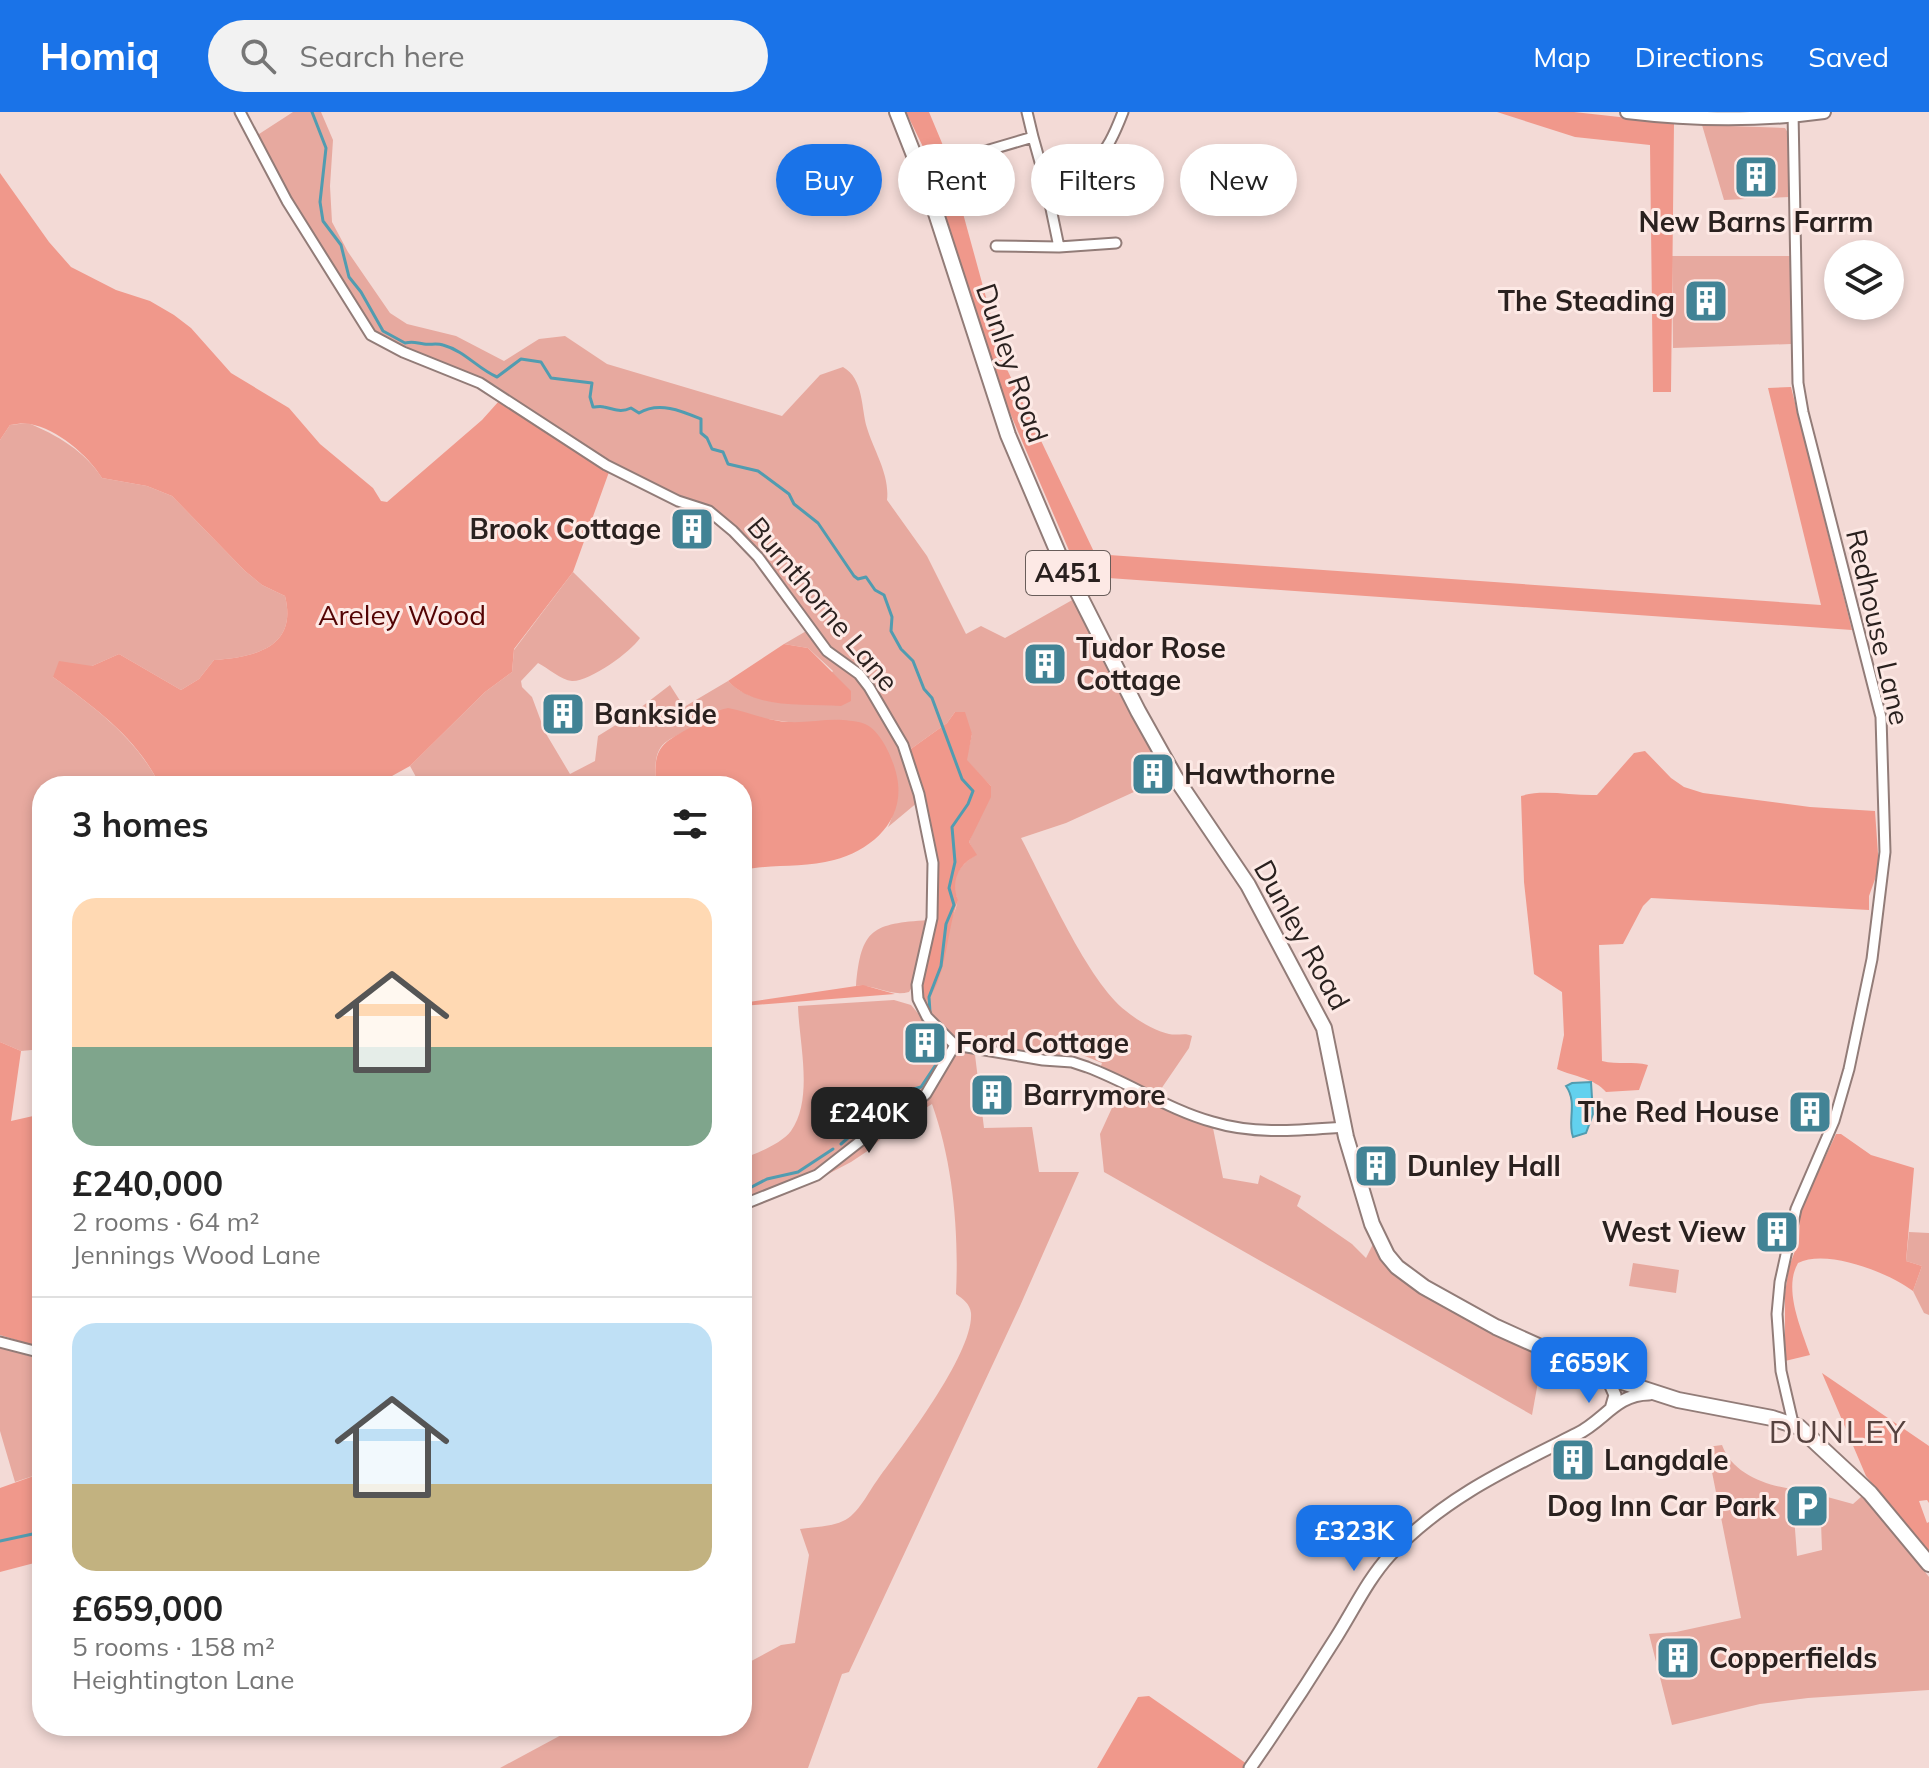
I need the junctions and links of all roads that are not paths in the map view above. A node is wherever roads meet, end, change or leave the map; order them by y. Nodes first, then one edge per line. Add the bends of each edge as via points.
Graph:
1 (240, 112) edge
2 (897, 112) edge
3 (1027, 112) edge
4 (1123, 112) edge
5 (1627, 112) edge
6 (1824, 112) edge
7 (1793, 114) edge
8 (1033, 137) junction
9 (910, 144) edge
10 (1009, 144) edge
11 (1035, 144) edge
12 (1107, 144) edge
13 (936, 216) edge
14 (1053, 216) edge
15 (1116, 243) dead end
16 (996, 246) dead end
17 (1059, 247) junction
18 (955, 1045) junction
19 (1344, 1127) junction
20 (752, 1201) edge
21 (0, 1342) edge
22 (32, 1350) edge
23 (1607, 1377) junction
24 (1653, 1393) junction
25 (1611, 1409) junction
26 (1793, 1423) junction
27 (1929, 1564) edge
28 (1250, 1768) edge

1 - 18 street, Burnthorne Lane via 287,201 371,335 480,383 606,465 713,514 758,557 827,651 869,687 903,745 933,863 932,918 918,999 927,1017
2 - 9 main road, Dunley Road / A451
3 - 8 street
4 - 12 street
5 - 7 main road via 1716,119
6 - 7 main road
7 - 26 street, Redhouse Lane via 1798,383 1881,717 1885,852 1872,959 1849,1069 1834,1121 1796,1209 1780,1282 1779,1345
8 - 10 street
8 - 11 street
13 - 19 main road, Dunley Road / A451 via 1008,435 1059,555 1145,724 1248,885 1320,1019
14 - 17 street
15 - 17 street
16 - 17 street
18 - 19 street via 1072,1062 1190,1115 1228,1126
18 - 20 street via 914,1105 817,1175
19 - 23 main road, Dunley Road / A451 via 1372,1224 1397,1267 1496,1327
21 - 22 street
23 - 24 main road, Dunley Road / A451
23 - 25 street via 1615,1395
24 - 25 street via 1630,1395
24 - 26 main road, Dunley Road / A451
25 - 28 street via 1587,1429 1464,1493 1393,1552
26 - 27 main road, Dunley Road / A451 via 1849,1471

